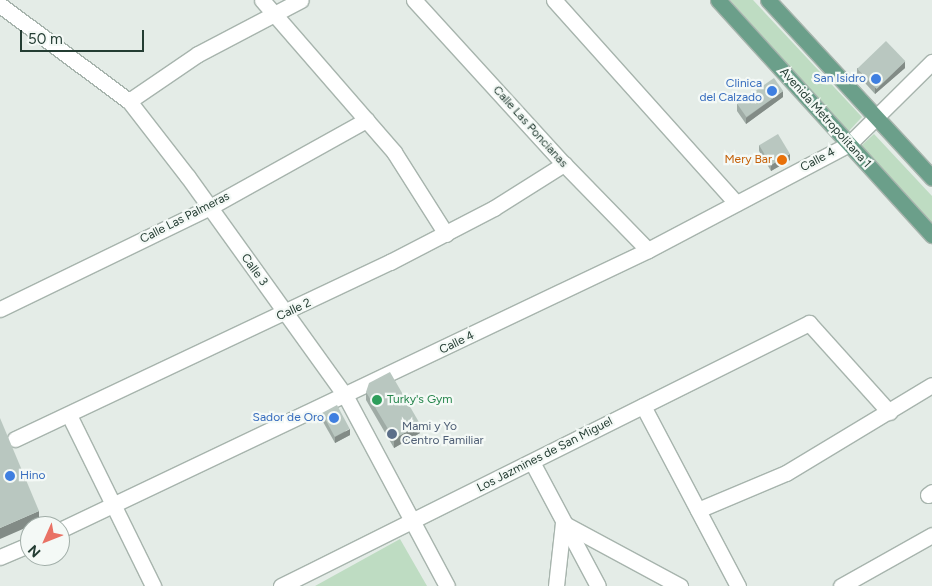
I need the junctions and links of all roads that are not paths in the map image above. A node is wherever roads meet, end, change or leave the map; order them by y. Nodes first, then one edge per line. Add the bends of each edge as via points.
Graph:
1 (262, 0) edge
2 (301, 0) edge
3 (414, 0) edge
4 (554, 0) edge
5 (718, 0) edge
6 (768, 0) edge
7 (0, 2) edge
8 (274, 14) junction
9 (932, 62) edge
10 (129, 101) junction
11 (876, 117) junction
12 (366, 120) junction
13 (849, 144) junction
14 (564, 164) junction
15 (932, 178) edge
16 (736, 204) junction
17 (210, 208) junction
18 (446, 234) junction
19 (932, 235) edge
20 (648, 250) junction
21 (0, 309) edge
22 (286, 314) junction
23 (932, 385) edge
24 (346, 397) junction
25 (642, 406) junction
26 (889, 412) junction
27 (69, 415) junction
28 (15, 439) dead end
29 (532, 462) junction
30 (114, 506) junction
31 (698, 510) junction
32 (412, 522) junction
33 (563, 523) junction
34 (70, 526) edge
35 (932, 535) edge
36 (20, 548) edge
37 (0, 557) edge
38 (299, 582) edge
39 (154, 586) edge
40 (281, 586) edge
41 (447, 586) edge
42 (556, 586) edge
43 (598, 586) edge
44 (680, 586) edge
45 (738, 586) edge
46 (841, 586) edge

1 - 8 street
2 - 8 street
3 - 14 street, Calle Las Poncianas
4 - 16 street
5 - 13 main road, Avenida Metropolitana 1
6 - 11 main road
7 - 10 street, Calle 3
8 - 10 street via 198,54
8 - 12 street
9 - 11 street, Calle 4
10 - 17 street, Calle 3
11 - 13 street, Calle 4
11 - 15 main road
12 - 17 street, Calle Las Palmeras
12 - 18 street via 394,152
13 - 16 street, Calle 4
13 - 19 main road, Avenida Metropolitana 1
14 - 18 street, Calle 2
14 - 20 street, Calle Las Poncianas
16 - 20 street, Calle 4
17 - 21 street, Calle Las Palmeras
17 - 22 street, Calle 3
18 - 22 street, Calle 2
20 - 24 street, Calle 4
22 - 24 street, Calle 3
22 - 27 street, Calle 2 via 178,361
23 - 26 street
24 - 30 street, Calle 4
24 - 32 street, Calle 3
25 - 26 street, Los Jazmines de San Miguel via 809,323
25 - 29 street, Los Jazmines de San Miguel
25 - 31 street
26 - 31 street via 786,473
27 - 28 street, Calle 2
27 - 30 street
29 - 32 street, Los Jazmines de San Miguel
29 - 33 street
30 - 34 street, Calle 4
30 - 39 street
31 - 45 street
32 - 38 street, Los Jazmines de San Miguel
32 - 41 street, Calle 3
33 - 42 street
33 - 43 street
33 - 44 street
35 - 46 street
36 - 37 street
38 - 40 street, Los Jazmines de San Miguel

